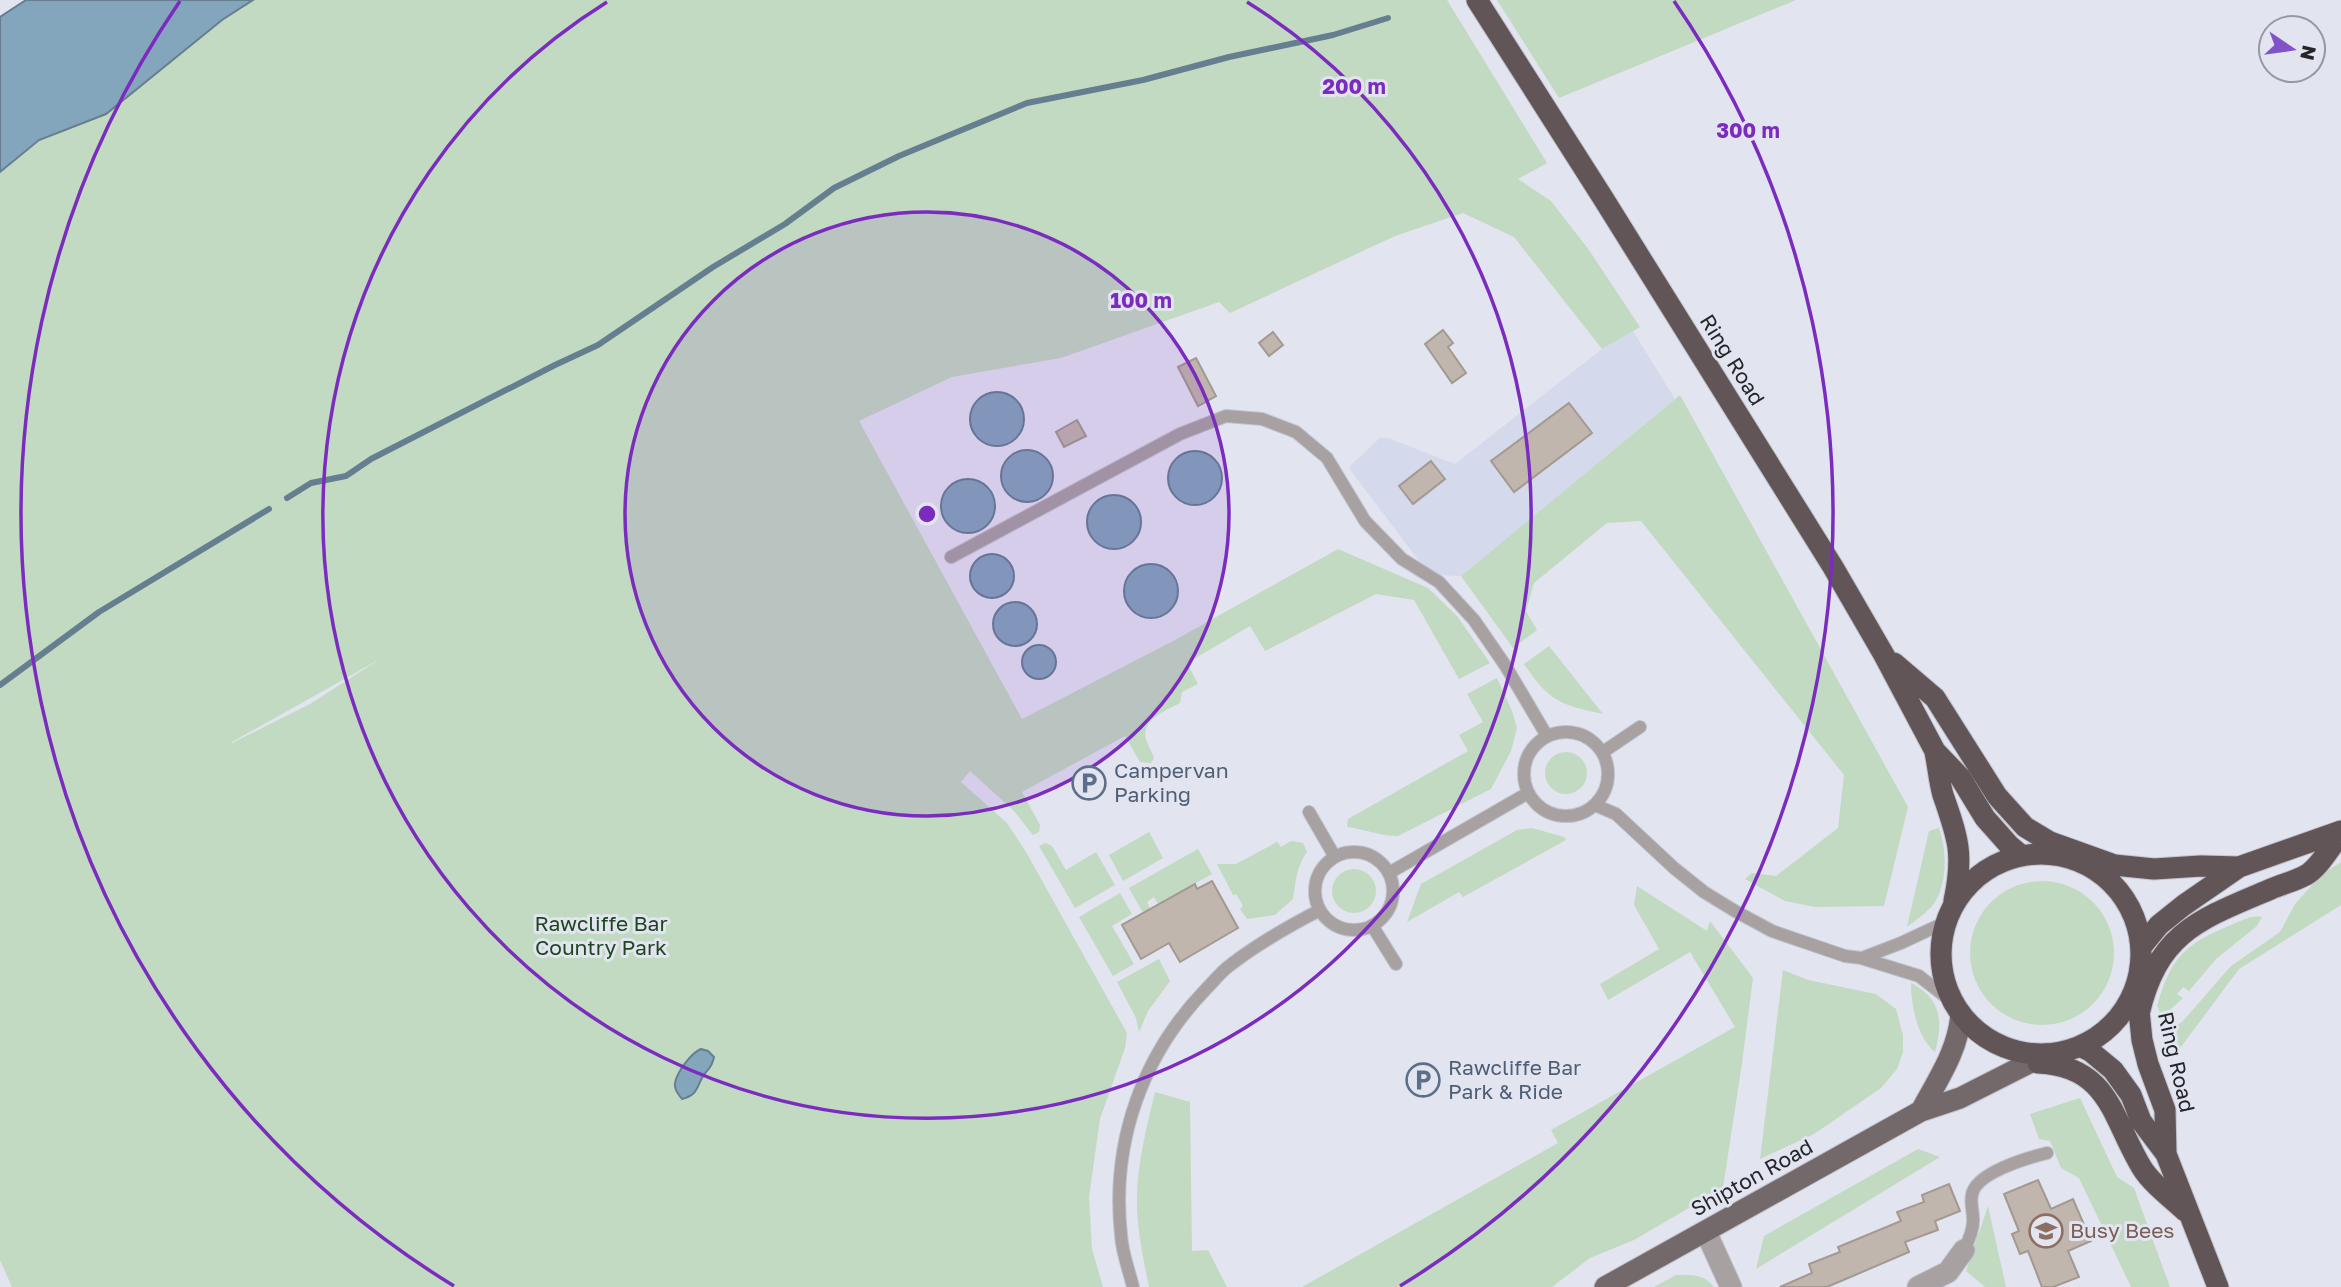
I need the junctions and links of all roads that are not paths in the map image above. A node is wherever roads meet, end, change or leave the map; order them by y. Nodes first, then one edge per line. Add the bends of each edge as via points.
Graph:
1 (1477, 0) edge
2 (951, 557) dead end
3 (1884, 655) junction
4 (1640, 727) dead end
5 (1546, 736) junction
6 (1935, 751) junction
7 (1603, 752) junction
8 (1528, 793) junction
9 (1595, 805) junction
10 (1309, 812) dead end
11 (2341, 833) edge
12 (2022, 856) junction
13 (1335, 857) junction
14 (2078, 861) junction
15 (2117, 866) junction
16 (2239, 867) junction
17 (1389, 873) junction
18 (1320, 910) junction
19 (1950, 914) junction
20 (1373, 927) junction
21 (2141, 947) junction
22 (1861, 958) junction
23 (1396, 964) dead end
24 (2137, 982) junction
25 (1958, 1009) junction
26 (2139, 1014) junction
27 (2080, 1046) junction
28 (2038, 1058) junction
29 (1921, 1111) junction
30 (2047, 1153) dead end
31 (2166, 1154) junction
32 (2189, 1215) junction
33 (1706, 1232) junction
34 (1964, 1250) joint
35 (1954, 1279) edge
36 (1133, 1287) edge
37 (1605, 1287) edge
38 (1731, 1287) edge
39 (1918, 1287) edge
40 (2218, 1287) edge

1 - 3 highway, Ring Road
2 - 5 lane via 1180,434 1226,416 1262,419 1296,432 1327,458 1365,521 1402,559 1439,582 1474,620
3 - 6 highway, Ring Road
3 - 15 highway via 1936,698 1997,796 2025,827 2050,842
4 - 7 lane
5 - 7 lane via 1565,731 1587,736
5 - 8 lane via 1530,751 1525,764
6 - 12 highway, Ring Road via 1960,777 1985,818
6 - 19 highway, Ring Road via 1960,852
7 - 9 lane via 1608,778
8 - 9 lane via 1546,811 1560,815 1574,815
8 - 17 lane
9 - 22 lane via 1615,814 1684,876 1735,911 1772,931
10 - 13 lane
11 - 16 highway
11 - 26 highway via 2309,874 2214,913 2185,931 2154,966
12 - 14 highway via 2041,854
12 - 19 highway via 1981,874
13 - 17 lane via 1347,852 1371,855
13 - 18 lane via 1316,881 1314,894
14 - 15 highway
14 - 21 highway via 2115,886 2128,904
15 - 16 highway
16 - 21 highway via 2184,905
17 - 20 lane via 1390,908
18 - 20 lane via 1340,928
18 - 36 lane via 1228,966 1160,1045 1143,1081 1121,1159 1121,1237
19 - 22 lane via 1901,943
19 - 25 highway via 1941,946 1942,966
20 - 23 lane
21 - 24 highway
22 - 25 lane via 1919,976
24 - 26 highway, Ring Road
24 - 27 highway via 2116,1020
25 - 28 highway via 1990,1041
25 - 29 main road via 1952,1054
26 - 31 highway, Ring Road via 2148,1064 2165,1110
27 - 28 highway
27 - 31 highway, Ring Road via 2113,1070 2131,1095 2141,1121
28 - 29 main road, Shipton Road via 1960,1098
28 - 32 highway via 2073,1069 2097,1086 2110,1101 2143,1170
29 - 33 main road, Shipton Road
30 - 34 lane via 1979,1181 1972,1191 1974,1220
31 - 32 highway, Ring Road
32 - 40 highway, Ring Road
33 - 37 main road, Shipton Road
33 - 38 street
34 - 35 street
35 - 39 street

